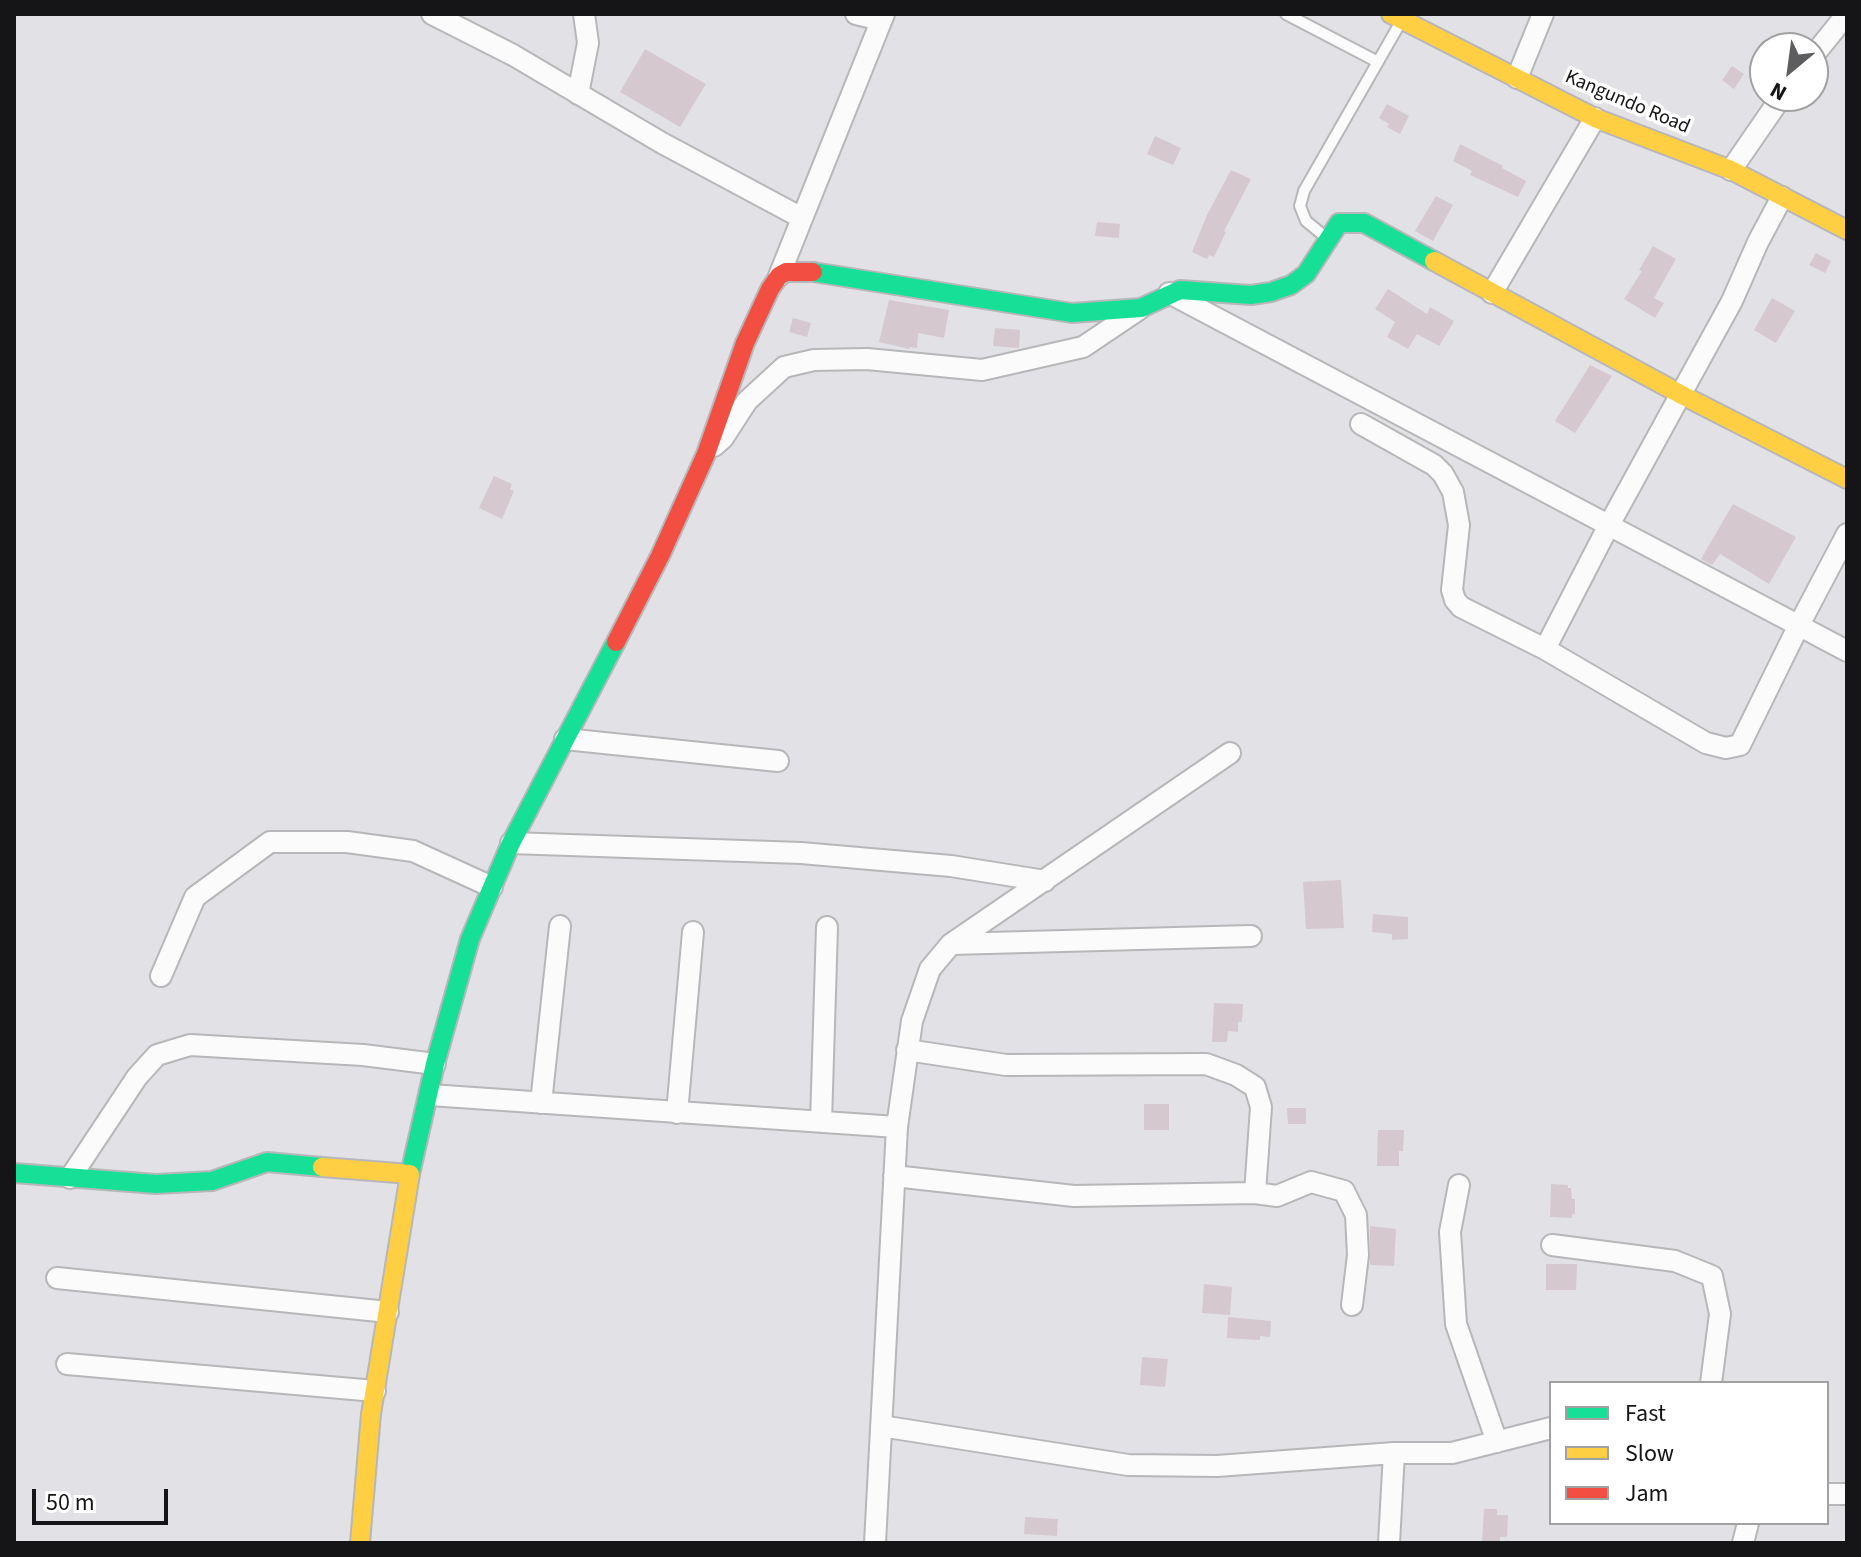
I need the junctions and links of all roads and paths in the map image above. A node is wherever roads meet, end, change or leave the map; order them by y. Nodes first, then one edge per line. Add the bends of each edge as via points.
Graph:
1 (432, 14) edge
2 (584, 14) edge
3 (856, 14) edge
4 (1286, 14) edge
5 (1543, 14) edge
6 (1847, 14) edge
7 (882, 17) edge
8 (1396, 17) edge
9 (1829, 36) edge
10 (1378, 62) junction
11 (1517, 78) junction
12 (578, 94) junction
13 (1771, 112) edge
14 (1595, 118) junction
15 (1731, 170) junction
16 (1782, 197) junction
17 (802, 218) junction
18 (1847, 230) edge
19 (1328, 239) junction
20 (779, 276) junction
21 (1169, 293) junction
22 (1492, 293) junction
23 (1141, 308) junction
24 (1682, 395) junction
25 (1361, 424) dead end
26 (1450, 441) junction
27 (706, 454) junction
28 (1443, 474) junction
29 (1847, 479) edge
30 (1609, 525) junction
31 (1847, 534) edge
32 (1799, 625) junction
33 (1545, 649) junction
34 (1847, 651) edge
35 (565, 739) junction
36 (1230, 753) dead end
37 (778, 761) dead end
38 (511, 843) junction
39 (1045, 881) junction
40 (492, 887) junction
41 (560, 926) dead end
42 (827, 927) dead end
43 (693, 932) dead end
44 (1251, 936) dead end
45 (951, 944) junction
46 (161, 976) dead end
47 (907, 1050) junction
48 (435, 1064) junction
49 (430, 1095) junction
50 (541, 1103) junction
51 (677, 1113) junction
52 (821, 1122) junction
53 (897, 1127) junction
54 (14, 1173) edge
55 (410, 1174) junction
56 (894, 1176) junction
57 (70, 1178) junction
58 (1459, 1185) dead end
59 (1255, 1193) junction
60 (1552, 1245) dead end
61 (57, 1278) dead end
62 (1352, 1305) dead end
63 (388, 1312) junction
64 (67, 1364) dead end
65 (1711, 1381) edge
66 (375, 1391) junction
67 (881, 1426) junction
68 (1549, 1429) edge
69 (1497, 1442) junction
70 (1394, 1453) junction
71 (360, 1543) edge
72 (875, 1543) edge
73 (1389, 1543) edge

1 - 12 street
2 - 12 street via 588,43
3 - 7 street
4 - 10 lane
5 - 11 street
6 - 9 street
7 - 17 street
8 - 10 lane
8 - 11 main road, Kangundo Road
10 - 19 lane via 1304,191 1300,206 1306,221
11 - 14 main road, Kangundo Road
12 - 17 street
13 - 15 street
14 - 15 main road, Kangundo Road
14 - 22 street
15 - 16 main road, Kangundo Road
16 - 18 main road, Kangundo Road
16 - 24 street
17 - 20 street
19 - 21 main road via 1306,274 1271,292
19 - 22 main road via 1339,223 1364,223
20 - 23 main road via 808,271 1072,313
20 - 27 main road via 745,343
21 - 23 main road
21 - 26 street
22 - 24 main road
23 - 27 street via 1083,347 982,370 867,359 814,360 784,367 747,401
24 - 29 main road
24 - 30 street
25 - 28 street
26 - 28 street
26 - 30 street
27 - 35 main road via 660,556
28 - 33 street via 1453,492 1459,525 1455,600
30 - 32 street
30 - 33 street
31 - 32 street
32 - 33 street via 1740,745 1726,748 1706,743
32 - 34 street
35 - 37 street
35 - 38 main road
36 - 39 street
38 - 39 street via 801,853 951,866
38 - 40 main road
39 - 45 street
40 - 46 street via 413,851 347,842 270,842 195,897
40 - 48 main road via 470,939
41 - 50 street
42 - 52 street
43 - 51 street
44 - 45 street
45 - 47 street via 930,969
47 - 53 street
47 - 59 street via 1006,1065 1206,1064 1236,1075 1255,1087 1261,1107
48 - 49 main road
48 - 57 street via 190,1045 157,1055
49 - 50 street
49 - 55 main road
50 - 51 street
51 - 52 street
52 - 53 street
53 - 56 street
54 - 57 main road
55 - 57 main road via 267,1162 212,1181 156,1184
55 - 63 main road
56 - 59 street via 1074,1196
56 - 67 street
58 - 69 street via 1450,1232 1456,1324
59 - 62 street via 1277,1196 1311,1182 1344,1191 1356,1215
60 - 65 street via 1675,1261 1712,1276 1720,1314
61 - 63 street
63 - 66 main road
64 - 66 street
66 - 71 main road
67 - 70 street via 1128,1465 1217,1466
67 - 72 street
68 - 69 street
69 - 70 street via 1452,1453
70 - 73 street

